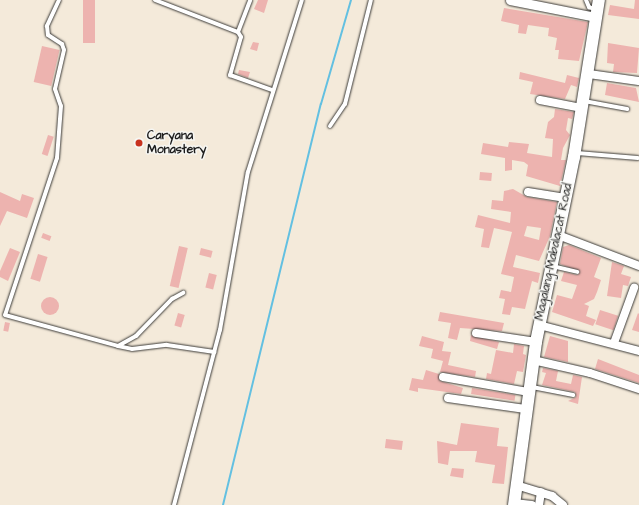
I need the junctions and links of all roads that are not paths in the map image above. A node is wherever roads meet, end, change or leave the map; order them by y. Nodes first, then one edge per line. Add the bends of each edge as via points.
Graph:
1 (59, 0) edge
2 (155, 0) edge
3 (250, 0) edge
4 (302, 0) edge
5 (371, 0) edge
6 (510, 0) edge
7 (586, 0) edge
8 (597, 9) edge
9 (238, 32) junction
10 (589, 74) junction
11 (639, 81) edge
12 (272, 90) junction
13 (540, 100) dead end
14 (583, 104) junction
15 (627, 109) dead end
16 (330, 126) dead end
17 (574, 153) junction
18 (638, 158) edge
19 (528, 192) dead end
20 (566, 198) junction
21 (558, 235) junction
22 (551, 266) junction
23 (639, 266) edge
24 (577, 272) dead end
25 (634, 288) dead end
26 (183, 293) dead end
27 (0, 314) edge
28 (5, 315) junction
29 (539, 325) junction
30 (476, 333) dead end
31 (536, 342) junction
32 (614, 343) junction
33 (118, 346) junction
34 (639, 351) edge
35 (214, 352) junction
36 (533, 360) junction
37 (443, 377) dead end
38 (528, 389) junction
39 (639, 389) edge
40 (573, 395) dead end
41 (448, 398) dead end
42 (525, 409) junction
43 (516, 485) junction
44 (541, 492) junction
45 (514, 504) edge
46 (174, 505) edge
47 (532, 505) edge
48 (539, 505) edge
49 (561, 505) edge

1 - 28 lane via 47,26 48,35 64,50 55,89 61,106 56,158
2 - 9 lane
3 - 9 lane
4 - 12 lane
5 - 16 lane via 345,104
6 - 8 street
7 - 8 lane via 589,7
8 - 10 main road, Magalang-Mabalacat Road
9 - 12 lane via 241,37 230,75
10 - 11 street
10 - 14 main road, Magalang-Mabalacat Road
12 - 35 lane via 248,172
13 - 14 street
14 - 15 lane
14 - 17 main road, Magalang-Mabalacat Road
17 - 18 lane via 601,152
17 - 20 main road, Magalang-Mabalacat Road
19 - 20 street
20 - 21 main road, Magalang-Mabalacat Road
21 - 22 main road, Magalang-Mabalacat Road
21 - 23 street
22 - 24 lane
22 - 29 main road, Magalang-Mabalacat Road
25 - 32 street
26 - 33 lane via 172,299 136,336
27 - 28 lane
28 - 33 lane
29 - 31 main road, Magalang-Mabalacat Road
29 - 32 street
30 - 31 street
31 - 36 main road, Magalang-Mabalacat Road
32 - 34 street
33 - 35 lane via 132,349 167,345
35 - 46 lane
36 - 38 main road, Magalang-Mabalacat Road
36 - 39 street via 590,372
37 - 38 street
38 - 40 lane
38 - 42 main road, Magalang-Mabalacat Road
41 - 42 street
42 - 43 main road, Magalang-Mabalacat Road
43 - 44 street
43 - 45 main road, Magalang-Mabalacat Road
44 - 48 street
44 - 49 street
45 - 47 street

